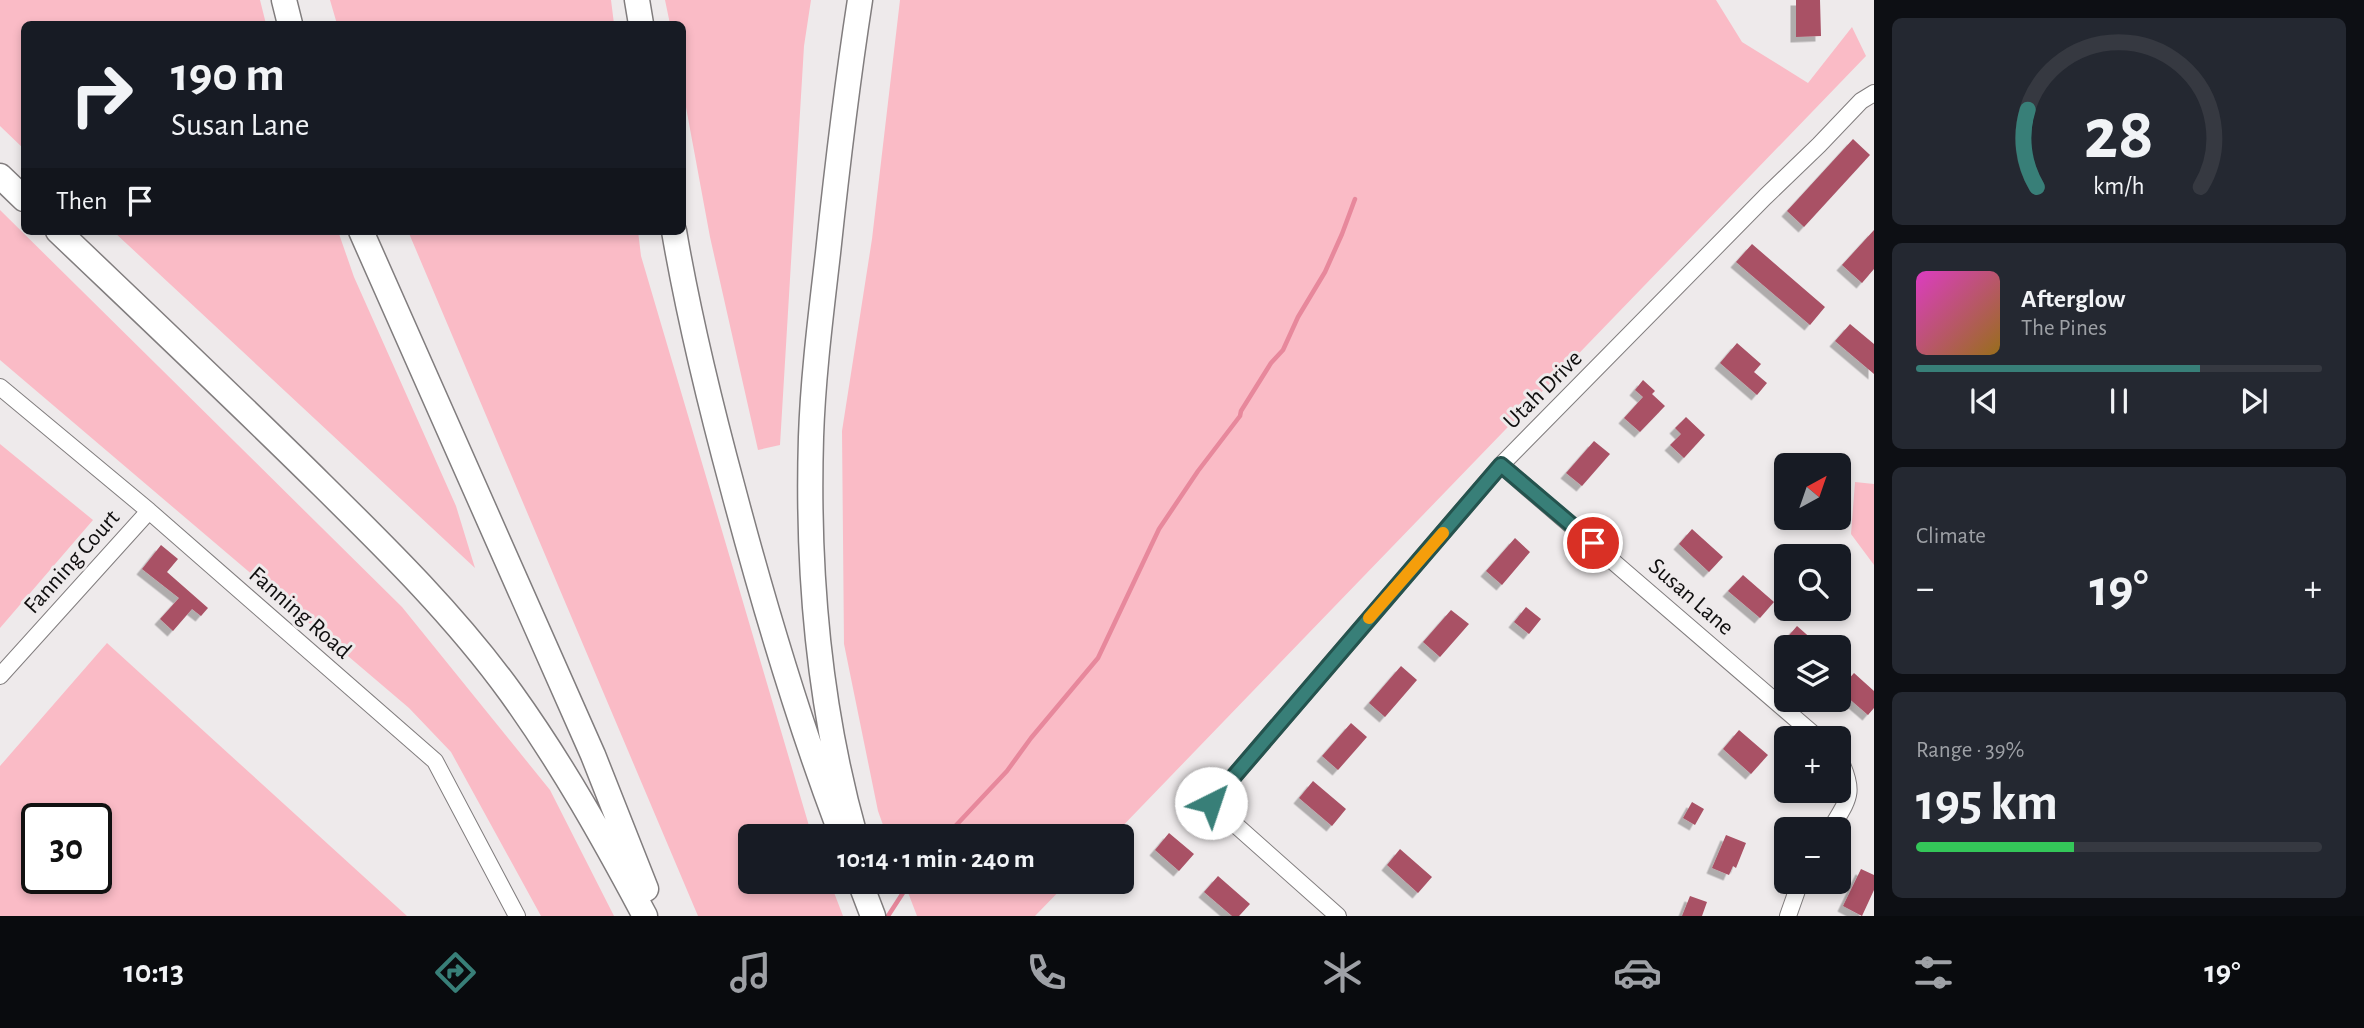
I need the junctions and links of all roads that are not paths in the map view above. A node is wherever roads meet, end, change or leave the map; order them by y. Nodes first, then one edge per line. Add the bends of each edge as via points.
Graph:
1 (284, 0) edge
2 (638, 0) edge
3 (860, 0) edge
4 (289, 21) edge
5 (641, 21) edge
6 (1874, 93) edge
7 (0, 176) edge
8 (21, 196) edge
9 (62, 235) edge
10 (363, 235) edge
11 (675, 235) edge
12 (0, 387) edge
13 (1501, 465) junction
14 (149, 511) junction
15 (0, 676) edge
16 (1804, 726) edge
17 (837, 824) edge
18 (852, 824) edge
19 (865, 894) edge
20 (870, 894) edge
21 (1796, 894) edge
22 (517, 916) edge
23 (645, 916) edge
24 (657, 916) edge
25 (875, 916) edge
26 (1338, 916) edge
27 (1788, 916) edge

1 - 4 highway
2 - 5 highway
3 - 18 highway via 838,150 811,438 815,604 823,683
6 - 13 street, Utah Drive via 1861,101
7 - 8 highway
9 - 23 highway via 294,457 447,614 556,759
10 - 24 highway via 593,755
11 - 17 highway via 711,408 757,581
12 - 14 street, Fanning Road
13 - 16 street, Susan Lane
13 - 26 street, Utah Drive via 1211,803
14 - 15 street, Fanning Court
14 - 22 street, Fanning Road via 435,761
19 - 25 highway
20 - 25 highway
21 - 27 street

